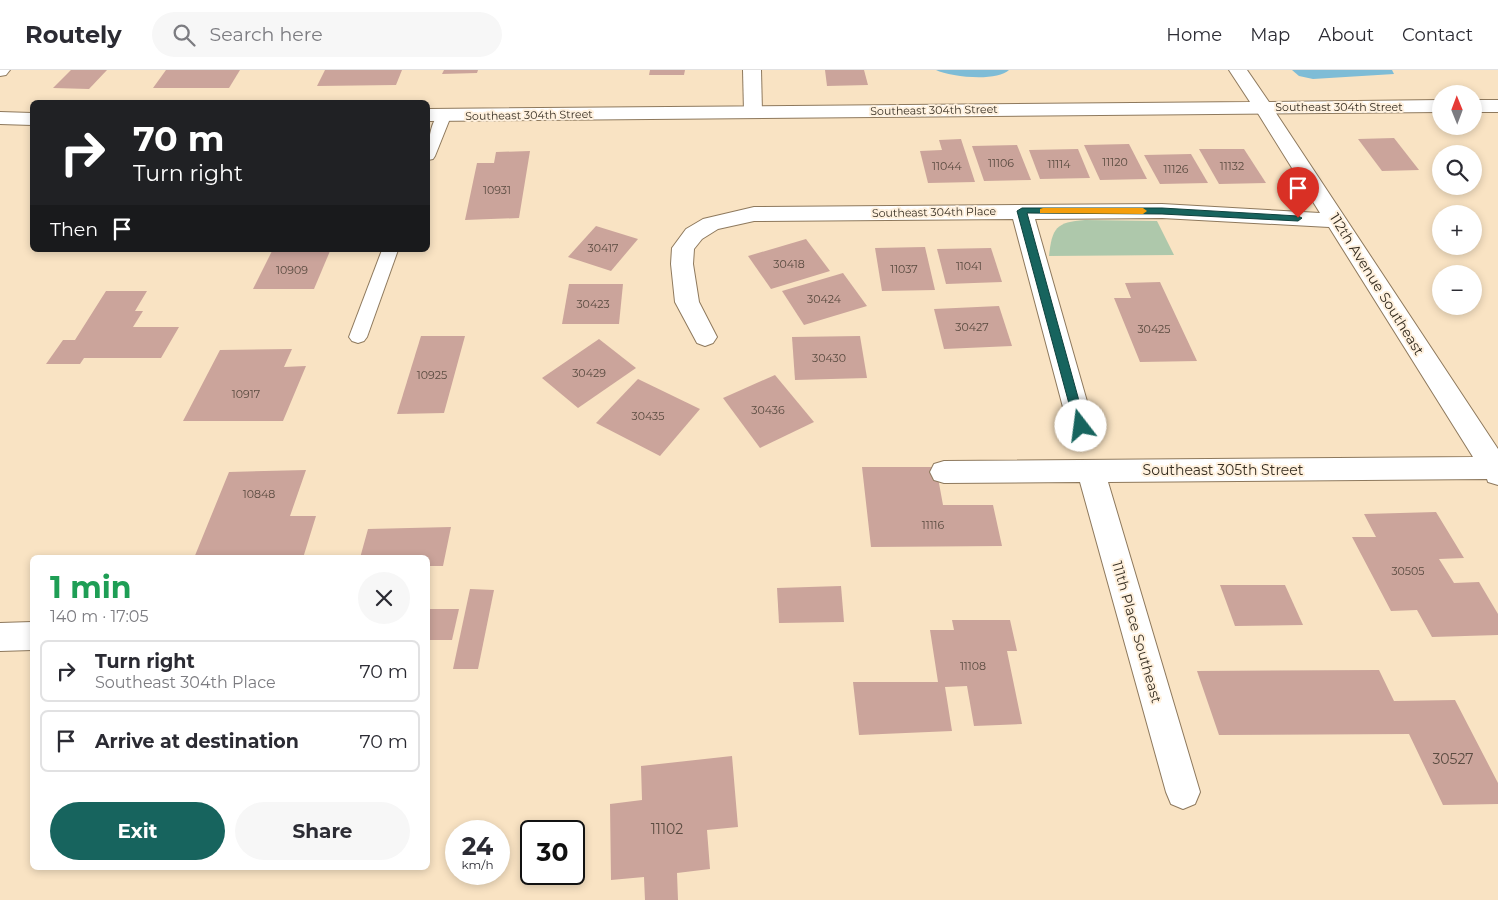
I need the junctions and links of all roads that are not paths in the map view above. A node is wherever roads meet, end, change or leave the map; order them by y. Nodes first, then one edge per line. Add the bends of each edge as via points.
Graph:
1 (752, 70) edge
2 (1238, 70) edge
3 (1432, 106) edge
4 (1482, 106) edge
5 (1498, 106) edge
6 (1263, 107) junction
7 (753, 112) junction
8 (436, 116) edge
9 (0, 118) edge
10 (30, 119) edge
11 (430, 146) edge
12 (1022, 211) junction
13 (1337, 221) junction
14 (389, 252) edge
15 (358, 337) dead end
16 (705, 337) dead end
17 (1081, 426) dead end
18 (1497, 467) edge
19 (1091, 471) junction
20 (944, 472) dead end
21 (30, 636) edge
22 (0, 637) edge
23 (1182, 792) dead end

1 - 7 street
2 - 6 street, 112th Avenue Southeast
3 - 6 street, Southeast 304th Street
4 - 5 street
6 - 7 street, Southeast 304th Street
6 - 13 street, 112th Avenue Southeast
7 - 8 street, Southeast 304th Street
8 - 11 lane
9 - 10 street
12 - 13 street, Southeast 304th Place via 1162,211
12 - 16 street, Southeast 304th Place via 754,214 712,224 694,234 683,248 682,264 687,302
12 - 17 street
13 - 18 street, 112th Avenue Southeast
14 - 15 lane
18 - 19 street, Southeast 305th Street
19 - 20 street, Southeast 305th Street
19 - 23 street, 111th Place Southeast
21 - 22 street

